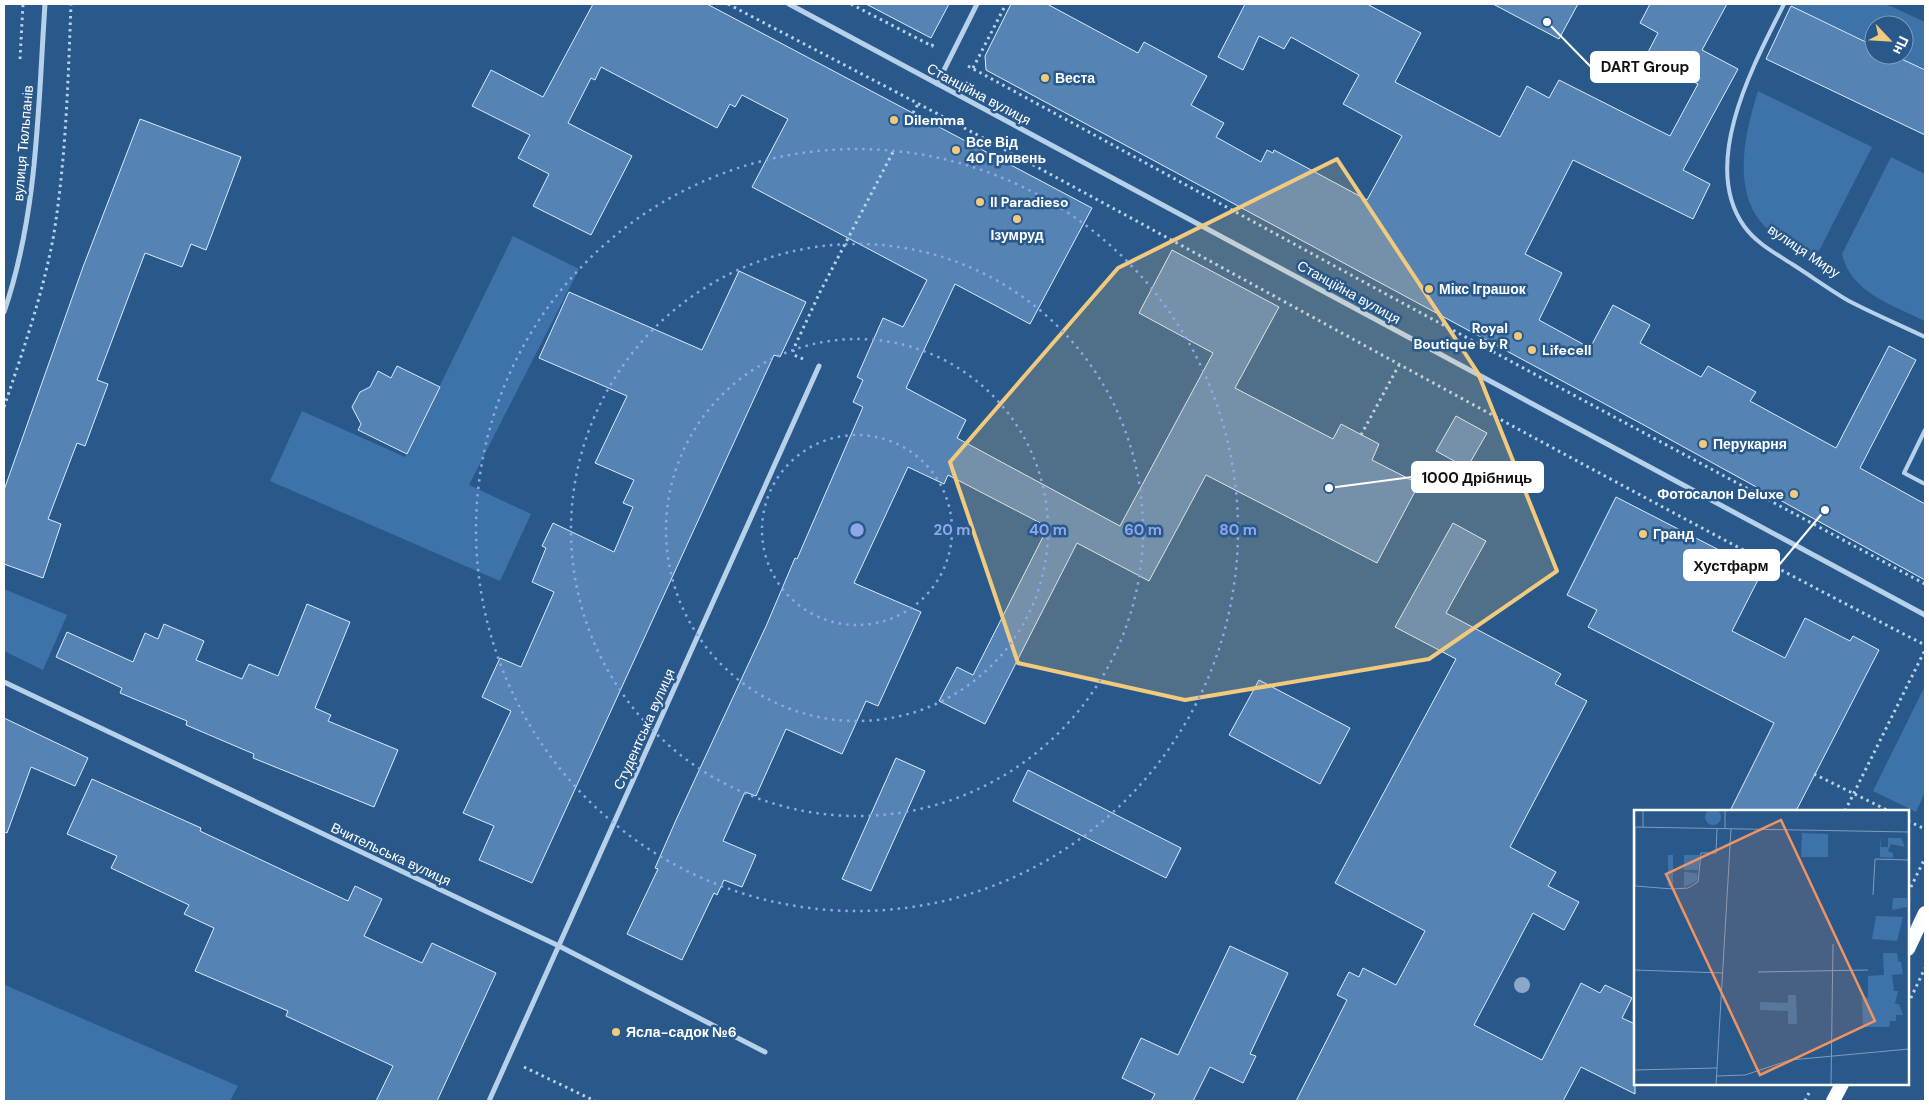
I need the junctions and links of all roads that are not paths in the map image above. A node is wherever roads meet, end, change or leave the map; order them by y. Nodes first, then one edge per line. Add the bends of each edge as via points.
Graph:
1 (45, 4) edge
2 (789, 4) edge
3 (977, 4) edge
4 (1784, 4) edge
5 (936, 84) junction
6 (4, 312) edge
7 (1925, 337) edge
8 (819, 366) road end
9 (1925, 430) edge
10 (1925, 484) edge
11 (1925, 615) edge
12 (4, 682) edge
13 (1925, 913) edge
14 (559, 946) junction
15 (1909, 947) edge
16 (765, 1052) dead end
17 (1841, 1085) edge
18 (489, 1101) edge
19 (1833, 1101) edge

1 - 6 street, вулиця Тюльпанів via 30,195 19,259
2 - 5 street, Станційна вулиця
3 - 5 street
4 - 7 lane, вулиця Миру via 1752,69 1734,118 1728,179 1734,205 1744,226 1770,250 1850,301
5 - 11 street, Станційна вулиця
8 - 14 street, Студентська вулиця
9 - 10 lane via 1904,473
12 - 14 street, Вчительська вулиця
13 - 15 highway
14 - 16 street, Вчительська вулиця
14 - 18 street, Студентська вулиця
17 - 19 highway

